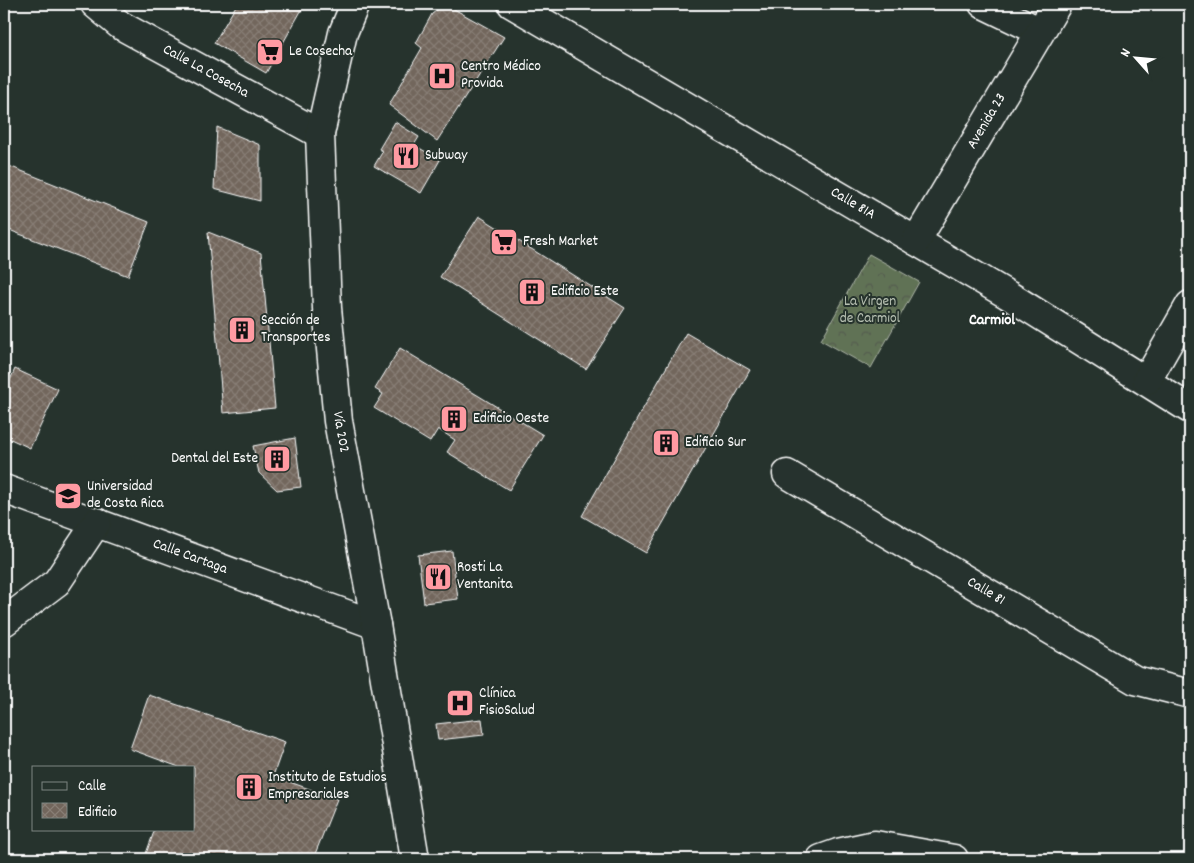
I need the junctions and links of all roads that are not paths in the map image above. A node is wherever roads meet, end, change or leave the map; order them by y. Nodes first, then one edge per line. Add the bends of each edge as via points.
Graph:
1 (96, 4) edge
2 (355, 4) edge
3 (512, 4) edge
4 (983, 4) edge
5 (1057, 4) edge
6 (1039, 31) junction
7 (320, 134) junction
8 (916, 241) junction
9 (1190, 305) edge
10 (1147, 380) junction
11 (1190, 409) edge
12 (787, 474) dead end
13 (4, 489) edge
14 (97, 522) junction
15 (4, 622) edge
16 (376, 626) junction
17 (1190, 694) edge
18 (415, 859) edge
19 (821, 859) edge
20 (954, 859) edge

1 - 7 street, Calle La Cosecha via 120,25
2 - 7 street, Vía 202 via 344,33
3 - 8 street, Calle 81A
4 - 6 street
5 - 6 street, Avenida 23
6 - 8 street, Avenida 23
7 - 16 street, Vía 202 via 326,308 338,421
8 - 10 street, Calle 81A
9 - 10 street
10 - 11 street, Calle 81A
12 - 17 street, Calle 81 via 1135,680
13 - 14 street, Calle Cartaga
14 - 15 street via 57,582
14 - 16 street, Calle Cartaga
16 - 18 street, Vía 202
19 - 20 street via 875,845

